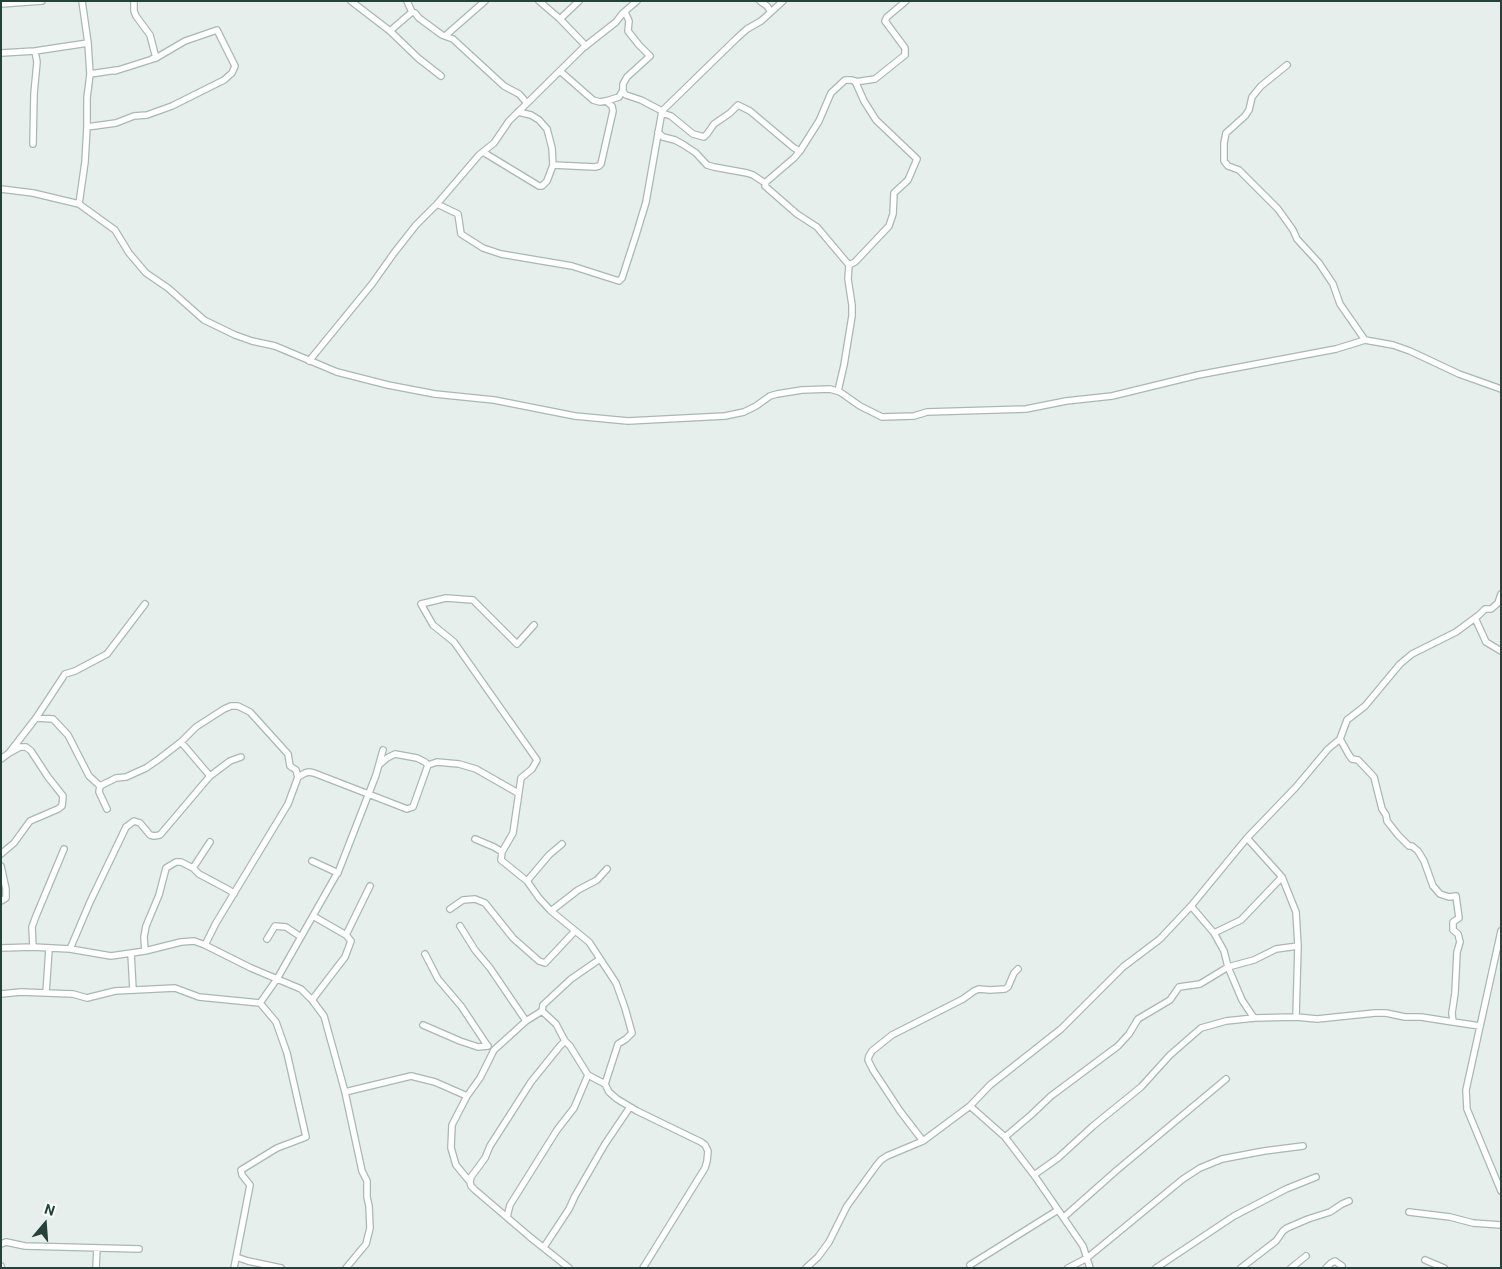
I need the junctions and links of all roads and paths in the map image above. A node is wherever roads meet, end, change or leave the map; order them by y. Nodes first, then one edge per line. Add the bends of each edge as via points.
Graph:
1 (42, 1) edge
2 (82, 1) edge
3 (134, 1) edge
4 (351, 1) edge
5 (407, 1) edge
6 (539, 1) edge
7 (579, 1) edge
8 (637, 1) edge
9 (760, 1) edge
10 (783, 1) edge
11 (906, 1) edge
12 (482, 3) edge
13 (1, 4) edge
14 (412, 12) junction
15 (625, 12) junction
16 (771, 12) junction
17 (560, 19) junction
18 (390, 30) junction
19 (445, 36) junction
20 (88, 43) junction
21 (586, 46) junction
22 (35, 51) junction
23 (1, 53) edge
24 (156, 58) junction
25 (1287, 65) dead end
26 (560, 71) junction
27 (90, 74) junction
28 (441, 76) dead end
29 (856, 82) junction
30 (622, 92) junction
31 (606, 101) junction
32 (527, 103) junction
33 (518, 112) junction
34 (662, 112) junction
35 (88, 127) junction
36 (658, 132) junction
37 (33, 144) dead end
38 (800, 151) junction
39 (483, 152) junction
40 (553, 165) junction
41 (765, 183) junction
42 (1, 189) edge
43 (79, 204) junction
44 (437, 204) junction
45 (849, 265) junction
46 (1365, 340) junction
47 (309, 361) junction
48 (1501, 389) edge
49 (838, 391) junction
50 (1501, 594) edge
51 (144, 604) dead end
52 (1475, 618) junction
53 (534, 625) dead end
54 (1501, 650) edge
55 (36, 718) junction
56 (1340, 739) junction
57 (181, 742) junction
58 (383, 750) dead end
59 (9, 753) junction
60 (241, 757) dead end
61 (1, 759) edge
62 (379, 765) junction
63 (428, 765) junction
64 (210, 776) junction
65 (298, 777) junction
66 (100, 786) junction
67 (369, 793) junction
68 (518, 793) junction
69 (107, 809) dead end
70 (1247, 838) junction
71 (475, 839) dead end
72 (210, 842) dead end
73 (562, 844) dead end
74 (64, 849) dead end
75 (502, 852) junction
76 (1, 854) edge
77 (312, 861) dead end
78 (1, 866) edge
79 (193, 868) junction
80 (607, 869) dead end
81 (338, 873) junction
82 (1282, 877) junction
83 (527, 881) junction
84 (370, 886) dead end
85 (234, 894) junction
86 (1, 901) edge
87 (1191, 906) junction
88 (450, 909) dead end
89 (551, 911) junction
90 (313, 916) junction
91 (460, 926) dead end
92 (575, 931) junction
93 (1501, 931) edge
94 (1214, 933) junction
95 (346, 935) junction
96 (301, 936) junction
97 (267, 940) dead end
98 (205, 945) junction
99 (1298, 946) junction
100 (1, 948) edge
101 (34, 948) junction
102 (49, 949) junction
103 (70, 949) junction
104 (145, 951) junction
105 (131, 953) junction
106 (426, 954) dead end
107 (600, 959) junction
108 (1228, 967) junction
109 (1018, 970) dead end
110 (277, 978) junction
111 (133, 990) junction
112 (46, 993) junction
113 (1, 994) edge
114 (312, 1000) junction
115 (260, 1003) junction
116 (542, 1011) junction
117 (1296, 1017) junction
118 (1254, 1018) junction
119 (526, 1021) junction
120 (1453, 1022) junction
121 (423, 1025) dead end
122 (1480, 1026) junction
123 (565, 1041) junction
124 (487, 1045) junction
125 (494, 1050) junction
126 (588, 1075) junction
127 (1226, 1079) dead end
128 (605, 1084) junction
129 (345, 1092) junction
130 (467, 1096) junction
131 (970, 1106) junction
132 (630, 1107) junction
133 (1004, 1137) junction
134 (923, 1141) junction
135 (1303, 1146) dead end
136 (1034, 1175) junction
137 (1316, 1177) dead end
138 (470, 1182) junction
139 (1501, 1191) edge
140 (1349, 1202) dead end
141 (1058, 1210) junction
142 (1409, 1212) dead end
143 (507, 1217) junction
144 (1064, 1217) junction
145 (1501, 1225) edge
146 (1, 1244) edge
147 (544, 1247) junction
148 (97, 1248) junction
149 (139, 1249) dead end
150 (1306, 1256) dead end
151 (236, 1257) junction
152 (1086, 1258) junction
153 (1425, 1260) dead end
154 (970, 1265) dead end
155 (1342, 1266) dead end
156 (96, 1268) edge
157 (234, 1268) edge
158 (281, 1268) edge
159 (346, 1268) edge
160 (569, 1268) edge
161 (643, 1268) edge
162 (806, 1268) edge
163 (1068, 1268) edge
164 (1090, 1268) edge
165 (1156, 1268) edge
166 (1241, 1268) edge
167 (1291, 1268) edge
168 (1326, 1268) edge
169 (1444, 1268) edge

1 - 13 street
2 - 20 street
3 - 24 street via 134,11 150,35
4 - 18 street
5 - 14 street
6 - 17 street
7 - 17 street
8 - 15 street
9 - 16 street
10 - 16 street
11 - 29 street via 885,21 905,48 905,55 875,79
12 - 19 street
14 - 18 street
14 - 19 street
15 - 21 street
15 - 30 street via 629,21 628,31 650,56 627,77
16 - 34 street via 737,38
17 - 21 street
18 - 28 street
19 - 32 street via 453,39
20 - 22 street
20 - 27 street
21 - 26 street
22 - 23 street
22 - 37 street
24 - 27 street via 115,71
24 - 35 street via 185,41 216,30 235,66 224,80 172,106 116,123
25 - 46 street via 1261,86 1252,97 1245,116 1226,132 1224,161 1239,170 1278,209 1297,239 1334,284 1340,304
26 - 31 street via 593,100
26 - 32 street
27 - 35 street
29 - 38 street via 846,80 831,93 819,121
29 - 45 street via 876,120 917,159 908,180 894,193 889,226
30 - 31 street via 618,98
30 - 34 street
31 - 40 street via 613,111 599,166
32 - 33 street
33 - 39 street
33 - 40 street via 532,115 547,129
34 - 36 street
34 - 38 street via 693,134 704,137 714,124 738,105
35 - 43 street
36 - 41 street via 696,153 707,165 753,175
36 - 44 street via 646,202 619,281 572,266 483,248 461,234 458,214
38 - 41 street
39 - 40 street via 540,186 547,181
39 - 44 street
41 - 45 street via 797,214 817,227
42 - 43 street
43 - 47 street via 115,230 129,254 146,273 204,320 235,336 276,346
44 - 47 street via 416,225
45 - 49 street via 852,316
46 - 48 street via 1410,351
46 - 49 street via 1336,349 1198,375 1117,395 1026,409 882,417
47 - 49 street via 370,381 435,394 628,421 734,415 777,394 802,390
50 - 52 street via 1498,604
51 - 55 street via 108,654 65,674
52 - 54 street via 1486,642
52 - 56 street via 1400,664 1365,706 1347,720
53 - 68 street via 517,644 473,600 446,598 421,604 433,625 454,642 537,760 521,778
55 - 59 street
55 - 66 street via 53,718 68,734 89,776
56 - 70 street
56 - 120 street via 1352,759 1358,760 1374,777 1387,821 1398,836 1418,850 1433,886 1440,894 1456,896 1459,918 1453,922 1453,930 1460,942
57 - 64 street
57 - 65 street via 217,713 238,706 250,712 288,754 290,766
57 - 66 street via 146,768
58 - 62 street
59 - 61 street
59 - 76 street via 26,747 63,796 62,806 30,821
60 - 64 street
62 - 63 street via 395,754 417,758
62 - 67 street
63 - 67 street via 413,807 407,809
63 - 68 street via 437,762 476,769
64 - 103 street via 160,834 150,835 134,821 126,827
65 - 67 street via 309,772
65 - 85 street via 288,804
66 - 69 street via 99,792
67 - 81 street
68 - 75 street via 513,833
70 - 82 street
70 - 87 street
71 - 75 street
72 - 79 street
73 - 83 street
74 - 101 street via 32,928
75 - 83 street via 501,860
77 - 81 street
78 - 86 street via 6,898
79 - 85 street
79 - 104 street via 176,862 166,868 146,926
80 - 89 street via 597,880
81 - 90 street
82 - 94 street via 1241,920
82 - 99 street via 1296,912
83 - 89 street
84 - 95 street
85 - 98 street
87 - 94 street
87 - 131 street via 1160,939 1123,966 1061,1029 990,1085
88 - 92 street via 463,900 475,899 485,903 513,938 544,963
89 - 92 street
90 - 95 street
90 - 96 street
91 - 119 street
92 - 107 street via 589,942
93 - 122 street
94 - 108 street
95 - 114 street via 351,941 344,957
96 - 97 street via 286,927 275,926
96 - 110 street
98 - 104 street via 194,941 180,942
98 - 110 street
99 - 108 street
99 - 117 street
100 - 101 street
101 - 102 street
102 - 103 street
102 - 112 street
103 - 105 street via 111,956
104 - 105 street
105 - 111 street
106 - 124 street via 438,979
107 - 116 street via 571,979 543,1005
107 - 128 street via 616,983 632,1033 618,1044
108 - 118 street via 1242,1000
108 - 133 street via 1200,984 1179,987 1170,1000 1138,1019 1118,1046 1051,1096
109 - 134 street via 1005,989 974,991 892,1035 872,1050 868,1060 900,1112
110 - 114 street via 301,988
110 - 115 street
111 - 112 street via 87,998
111 - 115 street via 174,988 199,997
112 - 113 street
114 - 129 street via 324,1016
115 - 151 street via 276,1022 287,1054 306,1137 276,1148 241,1170 250,1186
116 - 119 street
116 - 123 street via 556,1024
117 - 118 street
117 - 120 street via 1317,1019 1386,1013
118 - 136 street via 1201,1028 1141,1087
119 - 125 street
120 - 122 street
121 - 124 street via 478,1047
122 - 139 street via 1466,1090 1467,1109
123 - 126 street
123 - 138 street via 531,1082
124 - 125 street
125 - 130 street
126 - 128 street
126 - 143 street via 574,1108 510,1204
127 - 144 street
128 - 132 street via 609,1092
129 - 130 street via 411,1076
129 - 159 street via 367,1181 370,1228 366,1244
130 - 138 street via 452,1125 451,1148 456,1166
131 - 133 street
131 - 134 street
132 - 147 street
132 - 161 street via 706,1145 708,1155 705,1168
133 - 136 street
134 - 162 street via 887,1156 876,1166 847,1206 829,1242
135 - 152 street via 1222,1159 1200,1168
136 - 141 street
137 - 165 street via 1234,1216
138 - 143 street
140 - 166 street via 1287,1228 1276,1241
141 - 144 street
141 - 154 street
142 - 145 street
143 - 147 street
144 - 152 street via 1083,1246
146 - 148 street
147 - 160 street
148 - 149 street
148 - 156 street
150 - 167 street
151 - 157 street
151 - 158 street
152 - 163 street
152 - 164 street
153 - 169 street
155 - 168 street via 1336,1261

